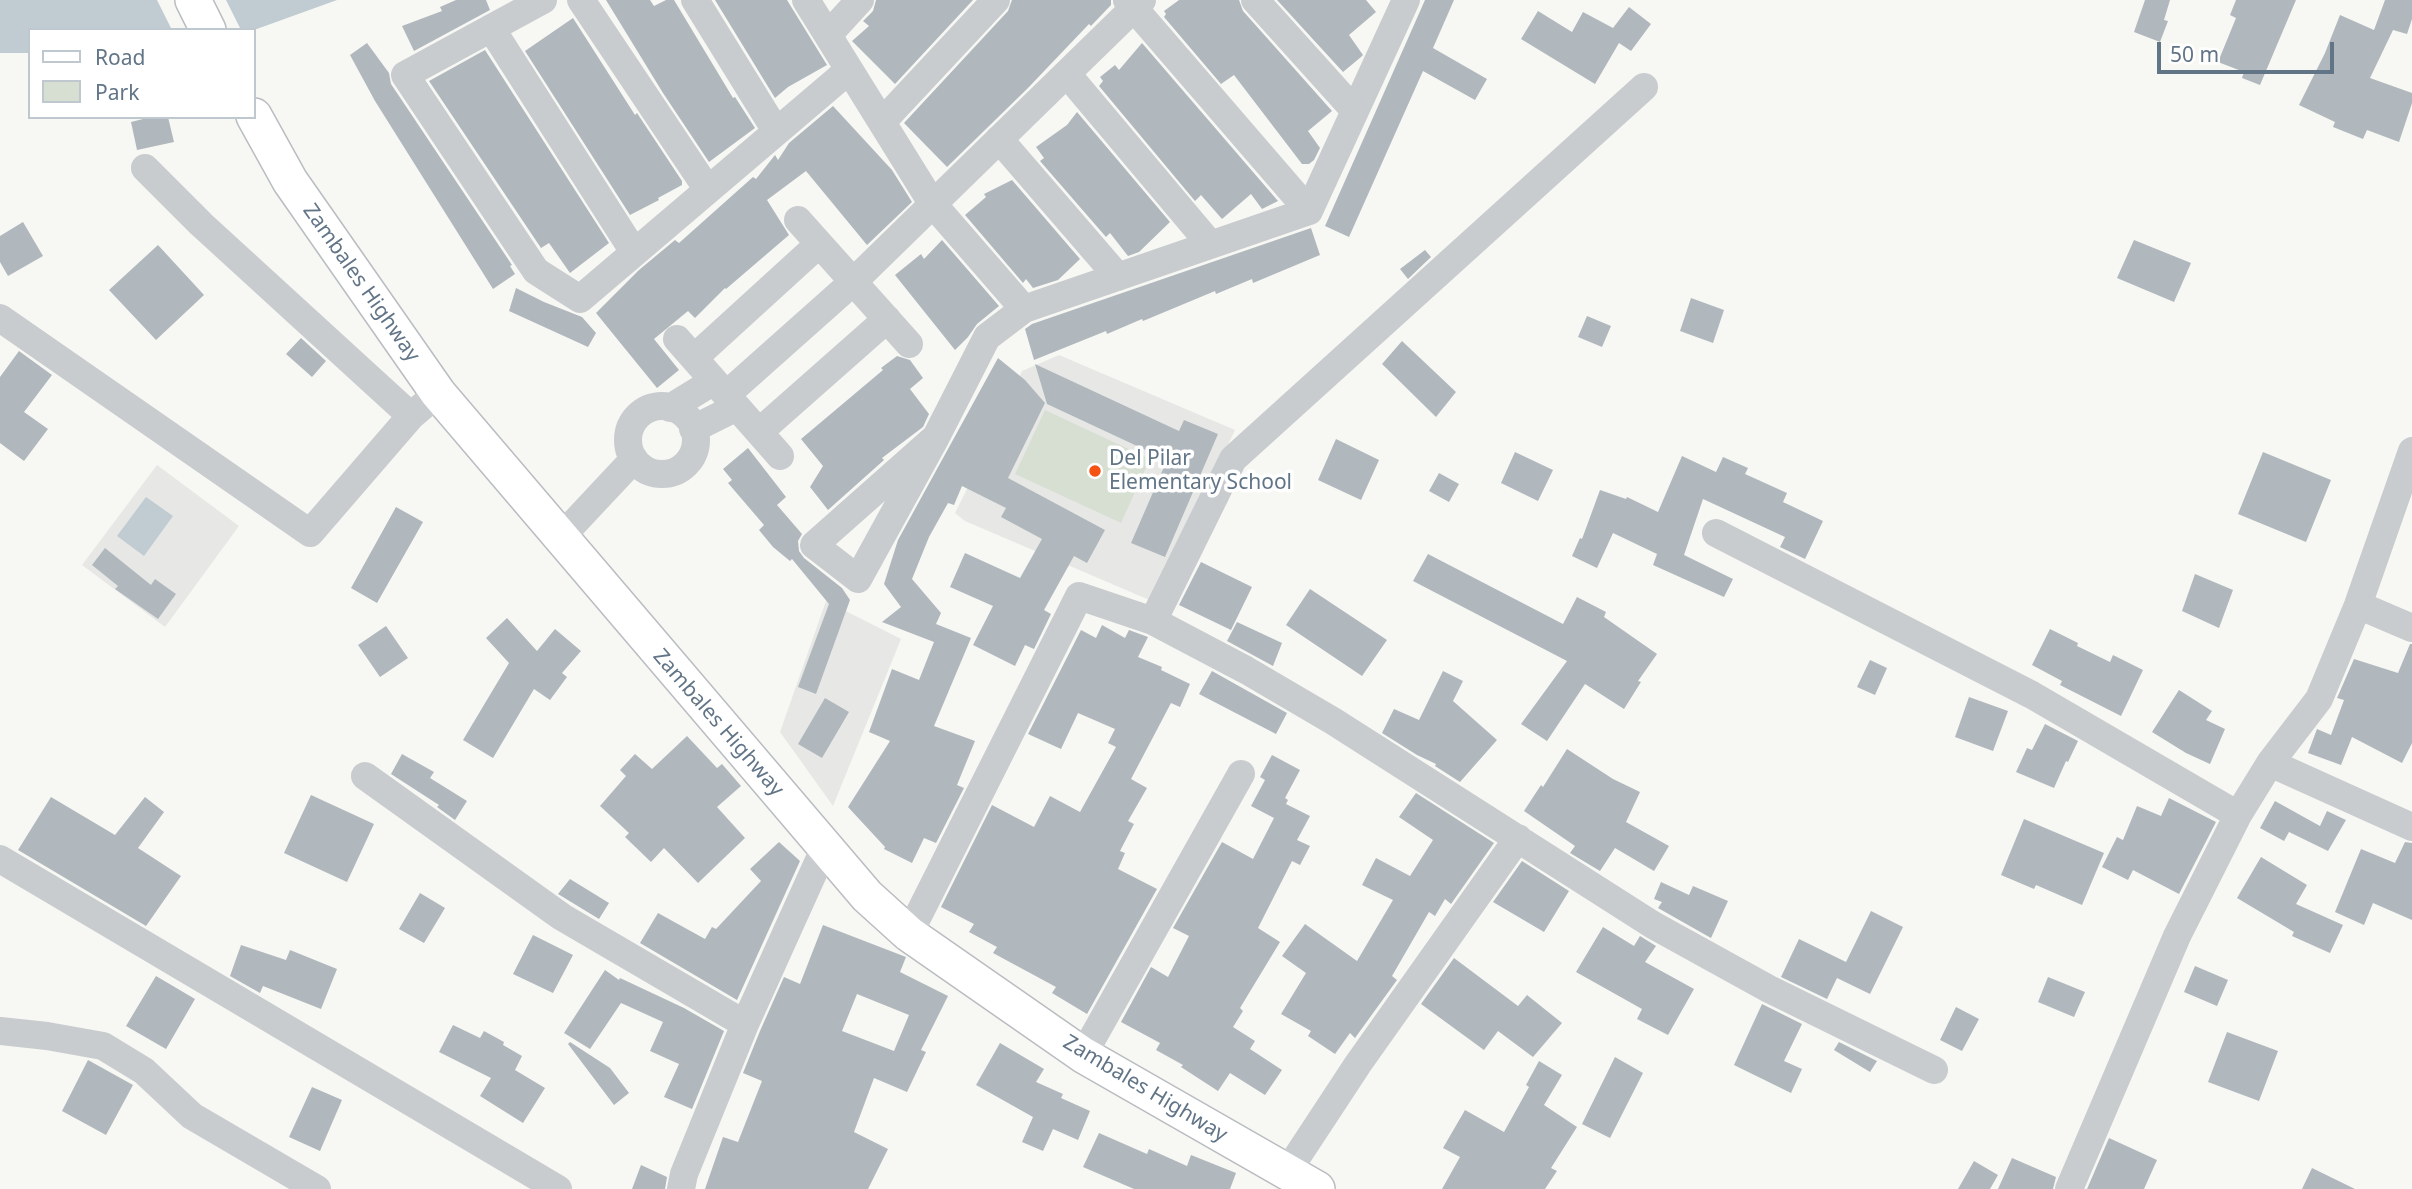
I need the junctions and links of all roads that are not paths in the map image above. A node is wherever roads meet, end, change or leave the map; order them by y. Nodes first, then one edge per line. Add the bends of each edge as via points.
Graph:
1 (193, 0) edge
2 (543, 0) edge
3 (581, 0) edge
4 (695, 0) edge
5 (806, 0) edge
6 (860, 0) edge
7 (996, 0) edge
8 (1255, 0) edge
9 (1135, 3) edge
10 (1397, 5) edge
11 (207, 28) edge
12 (491, 28) junction
13 (828, 35) junction
14 (849, 70) junction
15 (1067, 74) junction
16 (1644, 87) dead end
17 (1355, 111) junction
18 (256, 119) edge
19 (881, 122) junction
20 (776, 131) junction
21 (999, 139) junction
22 (145, 167) dead end
23 (708, 190) junction
24 (932, 203) junction
25 (1309, 211) junction
26 (797, 220) dead end
27 (819, 244) junction
28 (1210, 244) junction
29 (635, 252) junction
30 (1118, 276) junction
31 (853, 282) junction
32 (1024, 309) junction
33 (0, 318) edge
34 (887, 319) junction
35 (909, 344) dead end
36 (438, 393) junction
37 (726, 394) junction
38 (670, 408) junction
39 (411, 416) junction
40 (694, 429) junction
41 (759, 432) junction
42 (936, 437) junction
43 (2412, 452) edge
44 (780, 456) dead end
45 (634, 459) junction
46 (1716, 533) dead end
47 (560, 538) junction
48 (2358, 605) junction
49 (1153, 621) junction
50 (2412, 628) edge
51 (2270, 764) junction
52 (1241, 774) dead end
53 (365, 776) dead end
54 (2238, 815) junction
55 (2412, 827) edge
56 (1518, 838) junction
57 (825, 848) junction
58 (0, 859) edge
59 (909, 934) junction
60 (745, 1024) junction
61 (0, 1031) edge
62 (1083, 1055) junction
63 (1934, 1070) dead end
64 (1302, 1181) edge
65 (317, 1189) edge
66 (558, 1189) edge
67 (681, 1189) edge
68 (2068, 1189) edge

1 - 11 main road
2 - 12 street
3 - 23 street
4 - 20 street
5 - 13 street
6 - 13 street
7 - 19 street
8 - 17 street
9 - 15 street
9 - 25 street
10 - 17 street
12 - 29 street
12 - 29 street via 405,75 536,271 580,299
13 - 14 street
14 - 19 street
14 - 20 street
15 - 21 street
15 - 28 street
16 - 49 street via 1233,459
17 - 25 street
18 - 36 main road, Zambales Highway via 290,181
19 - 24 street
20 - 23 street
21 - 24 street
21 - 30 street
22 - 39 street
23 - 29 street
24 - 31 street
24 - 32 street
25 - 28 street
26 - 27 street
27 - 31 street
27 - 37 street via 686,348
28 - 30 street
30 - 32 street
31 - 34 street
31 - 37 street
32 - 42 street via 987,337
33 - 39 street via 310,533
34 - 35 street
34 - 41 street
36 - 39 street
36 - 47 main road, Zambales Highway
37 - 38 street
37 - 40 street
37 - 41 street
38 - 40 street via 685,416
38 - 45 street via 653,408 634,421 628,442
40 - 45 street via 692,457 676,471 655,474
41 - 44 street
42 - 42 street via 858,579 814,545 886,482
43 - 48 street
45 - 47 street
46 - 54 street via 2032,695
47 - 57 main road, Zambales Highway
48 - 50 street
48 - 51 street via 2319,699
49 - 56 street via 1333,721
49 - 59 street via 1079,596
51 - 54 street
51 - 55 street
52 - 62 street
53 - 60 street via 562,917
54 - 68 street via 2177,936
56 - 63 street via 1664,931 1769,989
56 - 64 street via 1358,1064
57 - 59 main road, Zambales Highway
57 - 60 street
58 - 66 street
59 - 62 main road, Zambales Highway
60 - 67 street
61 - 65 street via 103,1046 144,1071 192,1116
62 - 64 main road, Zambales Highway

